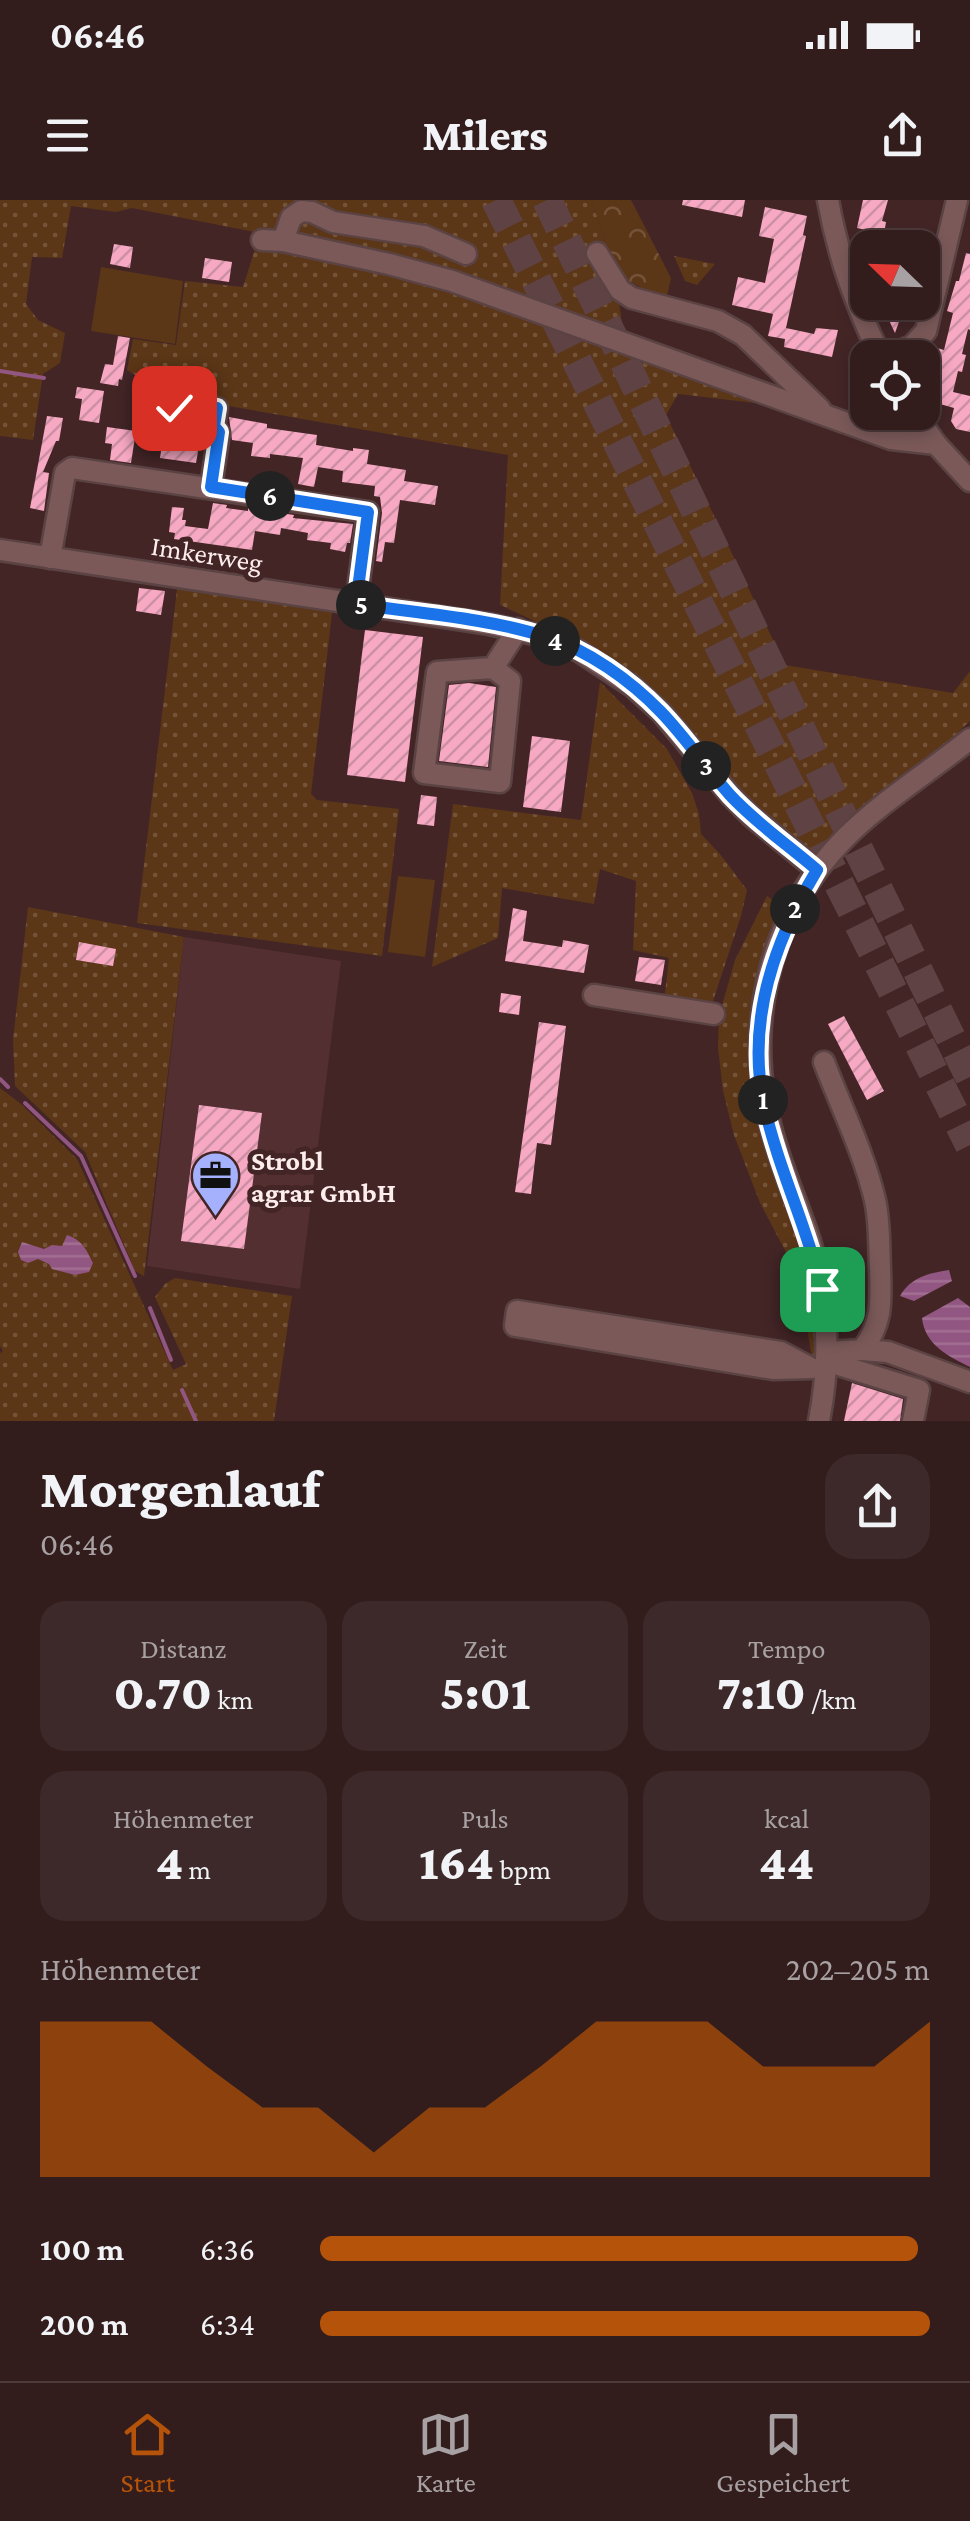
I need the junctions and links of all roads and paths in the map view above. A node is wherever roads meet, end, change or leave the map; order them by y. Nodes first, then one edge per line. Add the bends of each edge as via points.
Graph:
1 (828, 200) edge
2 (957, 200) edge
3 (597, 253) dead end
4 (466, 254) dead end
5 (873, 340) edge
6 (918, 340) edge
7 (174, 408) dead end
8 (825, 414) junction
9 (926, 430) edge
10 (936, 444) junction
11 (970, 481) edge
12 (211, 487) junction
13 (0, 550) edge
14 (50, 558) junction
15 (356, 604) junction
16 (518, 630) junction
17 (494, 668) junction
18 (970, 739) edge
19 (817, 870) junction
20 (594, 996) dead end
21 (714, 1014) dead end
22 (824, 1062) dead end
23 (862, 1350) junction
24 (823, 1362) junction
25 (970, 1382) edge
26 (820, 1421) edge
27 (913, 1421) edge

1 - 5 street
2 - 6 street via 926,331
3 - 8 street via 632,298 718,321 743,335
4 - 8 street via 424,236 332,222 312,212 291,218 273,240 452,282
7 - 12 street via 178,402 217,408
8 - 10 street via 891,439
9 - 10 street
10 - 11 street
12 - 14 street via 72,468
12 - 15 street via 368,512
13 - 14 street, Imkerweg
14 - 15 street, Imkerweg
15 - 16 street, Imkerweg
16 - 17 street
16 - 19 street, Imkerweg via 579,651 632,686 741,806
17 - 17 street via 438,672 424,773 500,782 510,680
18 - 19 street via 859,824
19 - 24 street via 773,960 759,1060 776,1148 822,1289
20 - 21 street
22 - 23 street via 876,1204 879,1320
23 - 24 street
23 - 25 street via 888,1352
24 - 24 street via 773,1369 514,1326 517,1312
24 - 26 street
24 - 27 street via 918,1390

